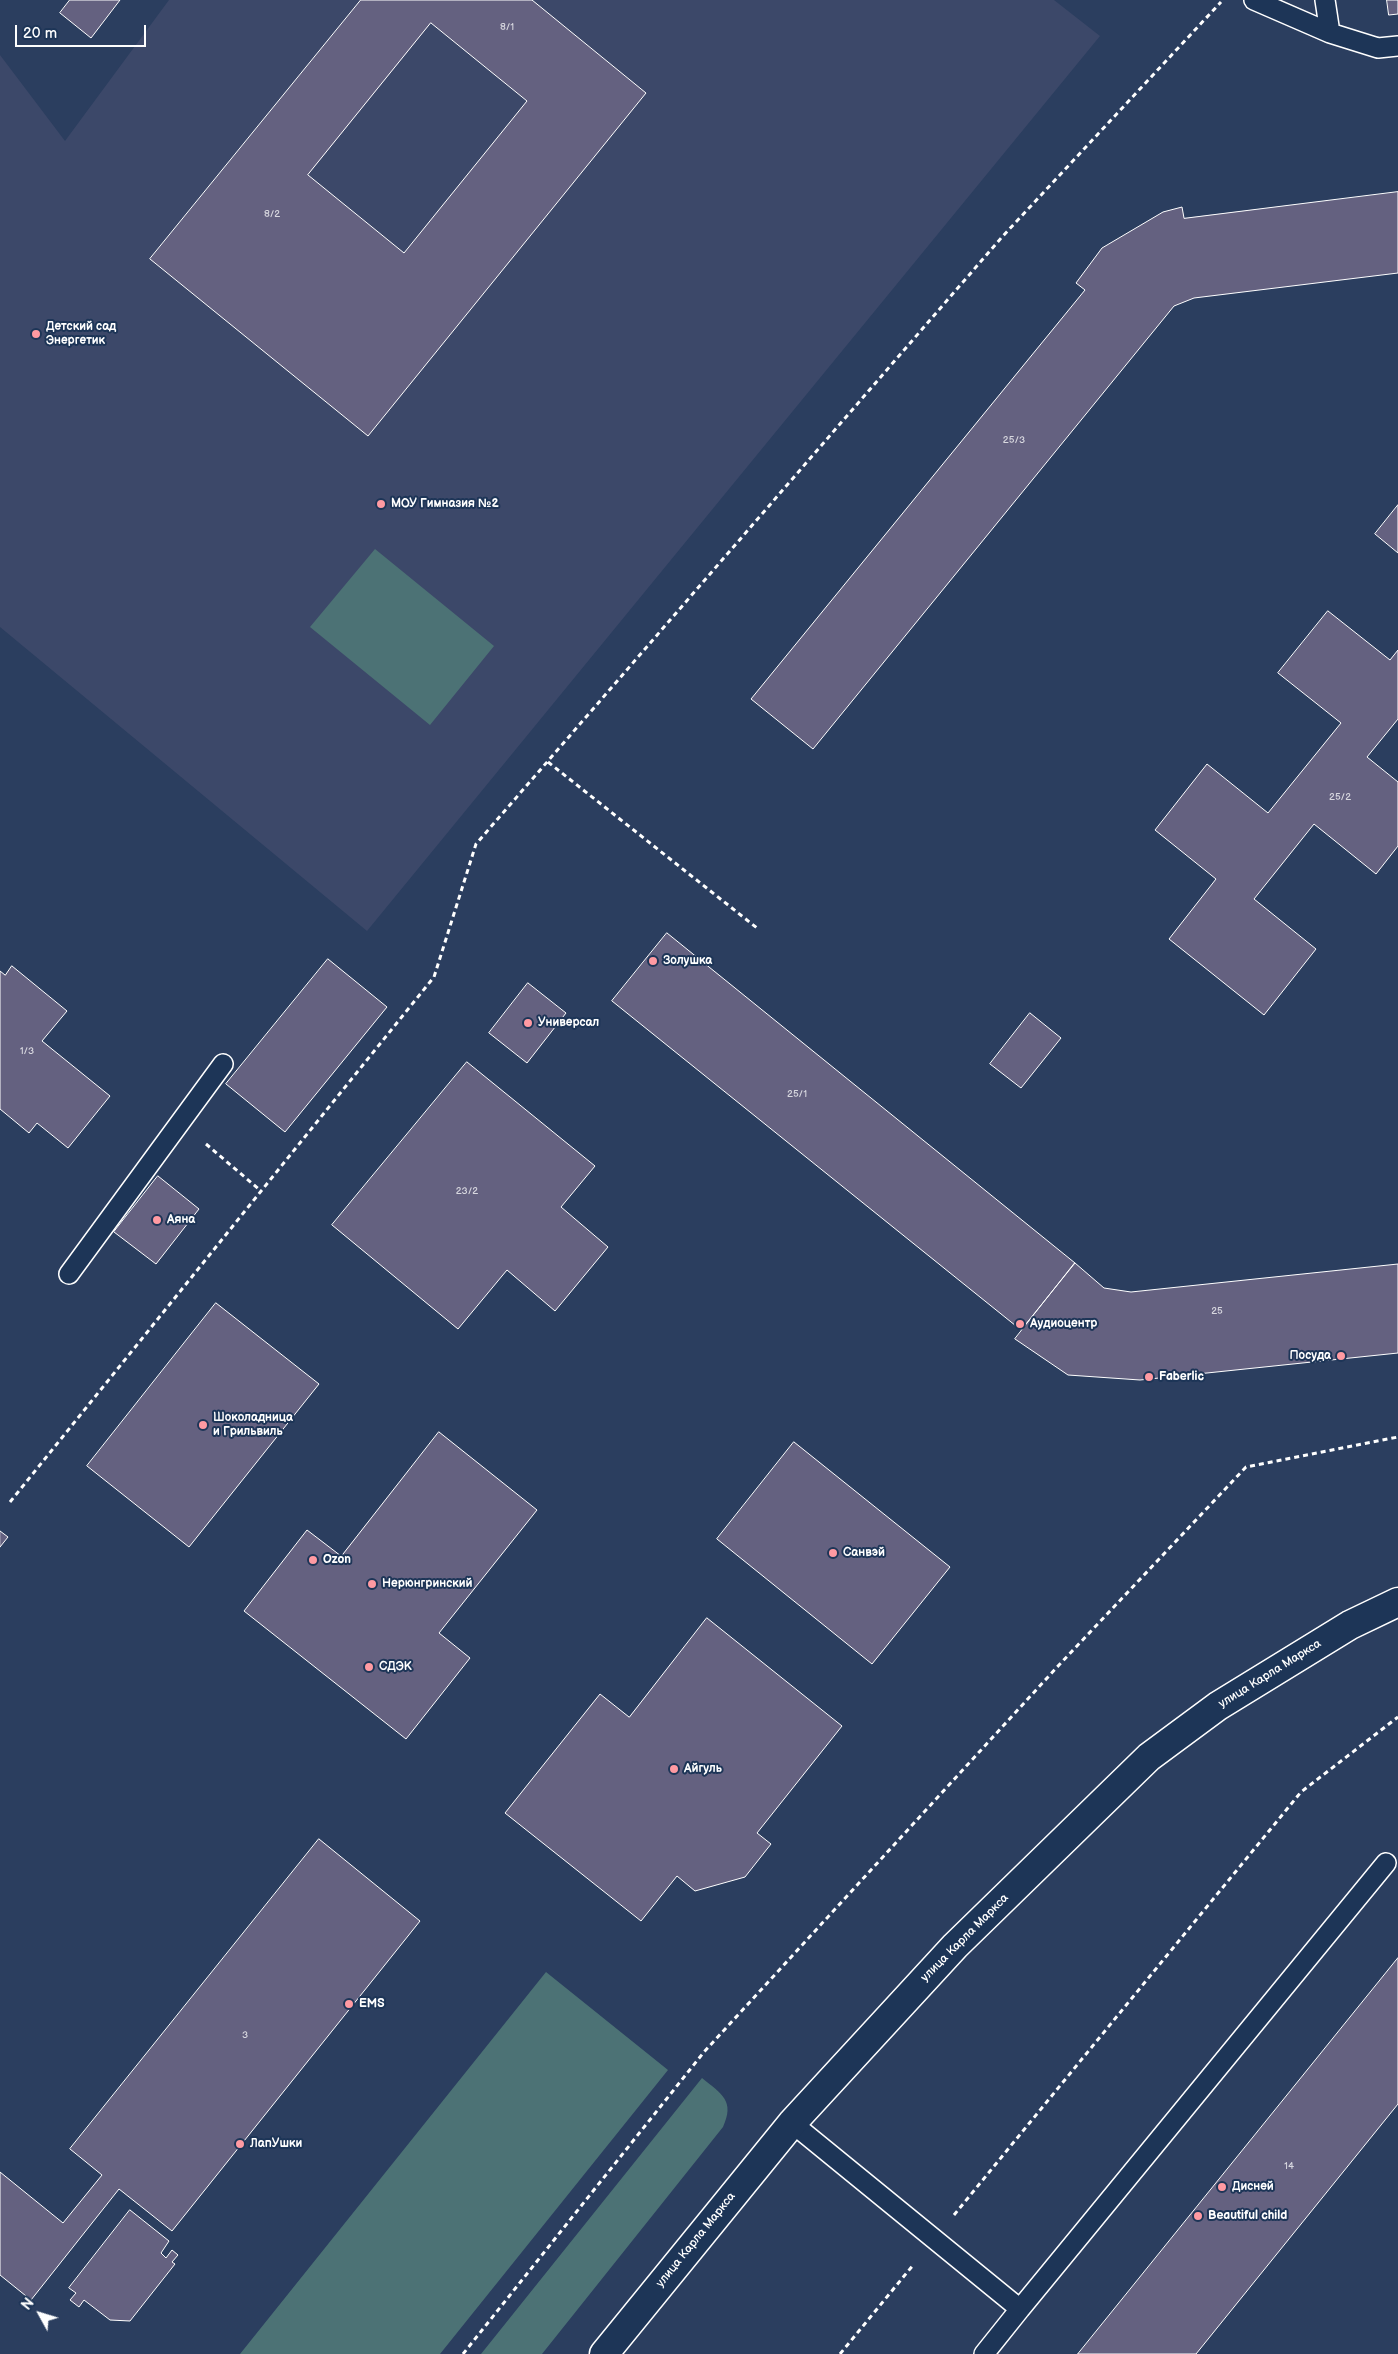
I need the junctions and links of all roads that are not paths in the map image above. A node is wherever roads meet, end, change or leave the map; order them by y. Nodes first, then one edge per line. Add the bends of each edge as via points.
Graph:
1 (1254, 0) edge
2 (1325, 0) edge
3 (1330, 33) junction
4 (1398, 46) edge
5 (223, 1064) dead end
6 (69, 1274) dead end
7 (1398, 1602) edge
8 (1386, 1863) dead end
9 (792, 2123) junction
10 (1020, 2309) junction
11 (604, 2354) edge
12 (984, 2354) edge

1 - 3 lane
2 - 3 lane
3 - 4 lane via 1378,48
5 - 6 lane
7 - 9 street, улица Карла Маркса via 1350,1625 1218,1706 1149,1757 955,1946
8 - 10 lane
9 - 10 lane
9 - 11 street, улица Карла Маркса
10 - 12 lane

